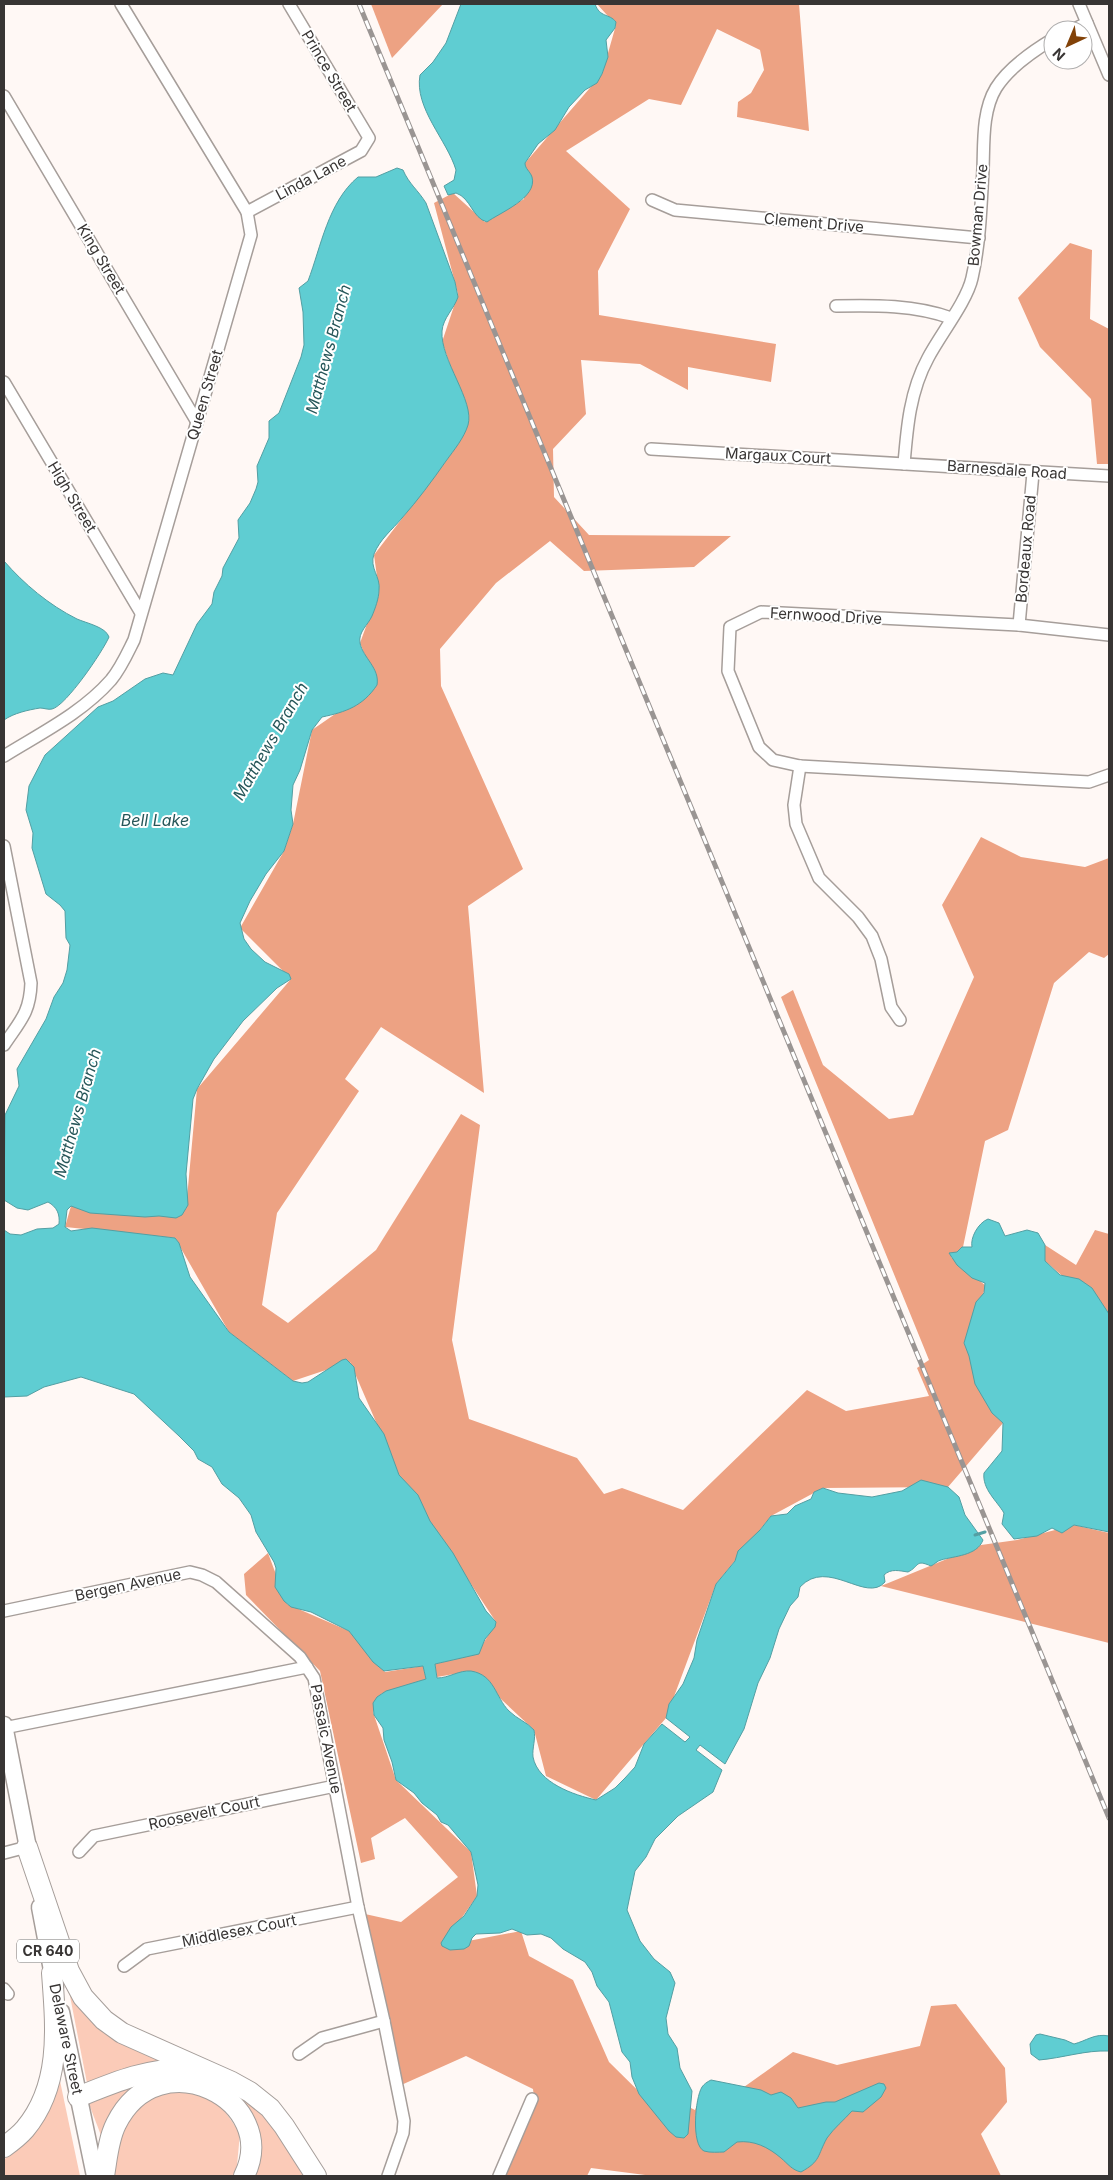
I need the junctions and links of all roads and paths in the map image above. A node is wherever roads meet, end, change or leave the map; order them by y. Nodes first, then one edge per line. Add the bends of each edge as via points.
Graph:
1 (121, 4) edge
2 (289, 4) edge
3 (1079, 4) edge
4 (1086, 20) edge
5 (1093, 37) edge
6 (1043, 44) edge
7 (1109, 75) edge
8 (4, 96) edge
9 (369, 138) joint
10 (652, 200) dead end
11 (247, 212) junction
12 (979, 238) junction
13 (836, 306) dead end
14 (951, 318) junction
15 (4, 382) edge
16 (197, 422) junction
17 (651, 449) dead end
18 (904, 464) junction
19 (1033, 472) junction
20 (1109, 476) edge
21 (141, 613) junction
22 (1019, 625) junction
23 (1109, 635) edge
24 (4, 756) edge
25 (800, 766) junction
26 (1109, 775) edge
27 (4, 846) edge
28 (8, 894) edge
29 (900, 1020) dead end
30 (4, 1044) edge
31 (4, 1611) edge
32 (307, 1667) junction
33 (4, 1727) edge
34 (335, 1786) junction
35 (27, 1847) junction
36 (79, 1852) dead end
37 (4, 1853) edge
38 (358, 1907) junction
39 (124, 1966) dead end
40 (52, 1973) junction
41 (384, 2021) junction
42 (299, 2054) dead end
43 (203, 2069) junction
44 (78, 2097) junction
45 (532, 2099) dead end
46 (4, 2147) edge
47 (95, 2176) edge
48 (104, 2176) edge
49 (244, 2176) edge
50 (316, 2176) edge
51 (388, 2176) edge
52 (499, 2176) edge

1 - 11 street, Queen Street
2 - 9 street, Prince Street
3 - 4 street
5 - 7 street
6 - 12 street, Bowman Drive via 996,88 989,108
8 - 16 street, King Street
9 - 11 street, Linda Lane via 361,152
10 - 12 street, Clement Drive via 682,211
11 - 16 street, Queen Street via 250,235
12 - 14 street, Bowman Drive via 972,280
13 - 14 street via 898,308
14 - 18 street, Bowman Drive via 927,359 915,389 907,421
15 - 21 street, High Street
16 - 21 street, Queen Street
17 - 18 street, Margaux Court
18 - 19 street, Barnesdale Road
19 - 20 street, Barnesdale Road
19 - 22 street, Bordeaux Road
21 - 24 street, Queen Street via 134,640 110,680 87,704
22 - 23 street, Fernwood Drive
22 - 25 street, Fernwood Drive via 761,612 730,627 728,671 759,747 773,760
25 - 26 street, Fernwood Drive via 1089,782
25 - 29 street via 794,806 796,824 820,878 872,936 881,959 891,1007
27 - 28 street
28 - 30 street via 31,983 31,998 27,1011
31 - 32 street, Bergen Avenue via 190,1572 216,1582 300,1657
32 - 33 street, Passaic Avenue
32 - 34 street, Passaic Avenue via 314,1678
33 - 35 main road, Delaware Street / CR 640
34 - 36 street, Roosevelt Court via 94,1836
34 - 38 street, Passaic Avenue
35 - 37 street
35 - 40 main road, Delaware Street / CR 640
35 - 43 highway via 70,1971 83,1997 104,2020 122,2033
38 - 39 street, Middlesex Court via 147,1950
38 - 41 street, Passaic Avenue
40 - 44 main road, Delaware Street / CR 640
40 - 46 highway via 56,2021 51,2076 33,2118 24,2131
41 - 42 street via 322,2038
41 - 51 street, Passaic Avenue via 404,2121
43 - 44 highway via 152,2071
43 - 50 highway via 250,2092 270,2108
44 - 47 main road, Delaware Street / CR 640
45 - 52 street
48 - 49 highway via 109,2143 132,2101 148,2090 179,2081 214,2090 240,2114 246,2124 250,2148 250,2160

